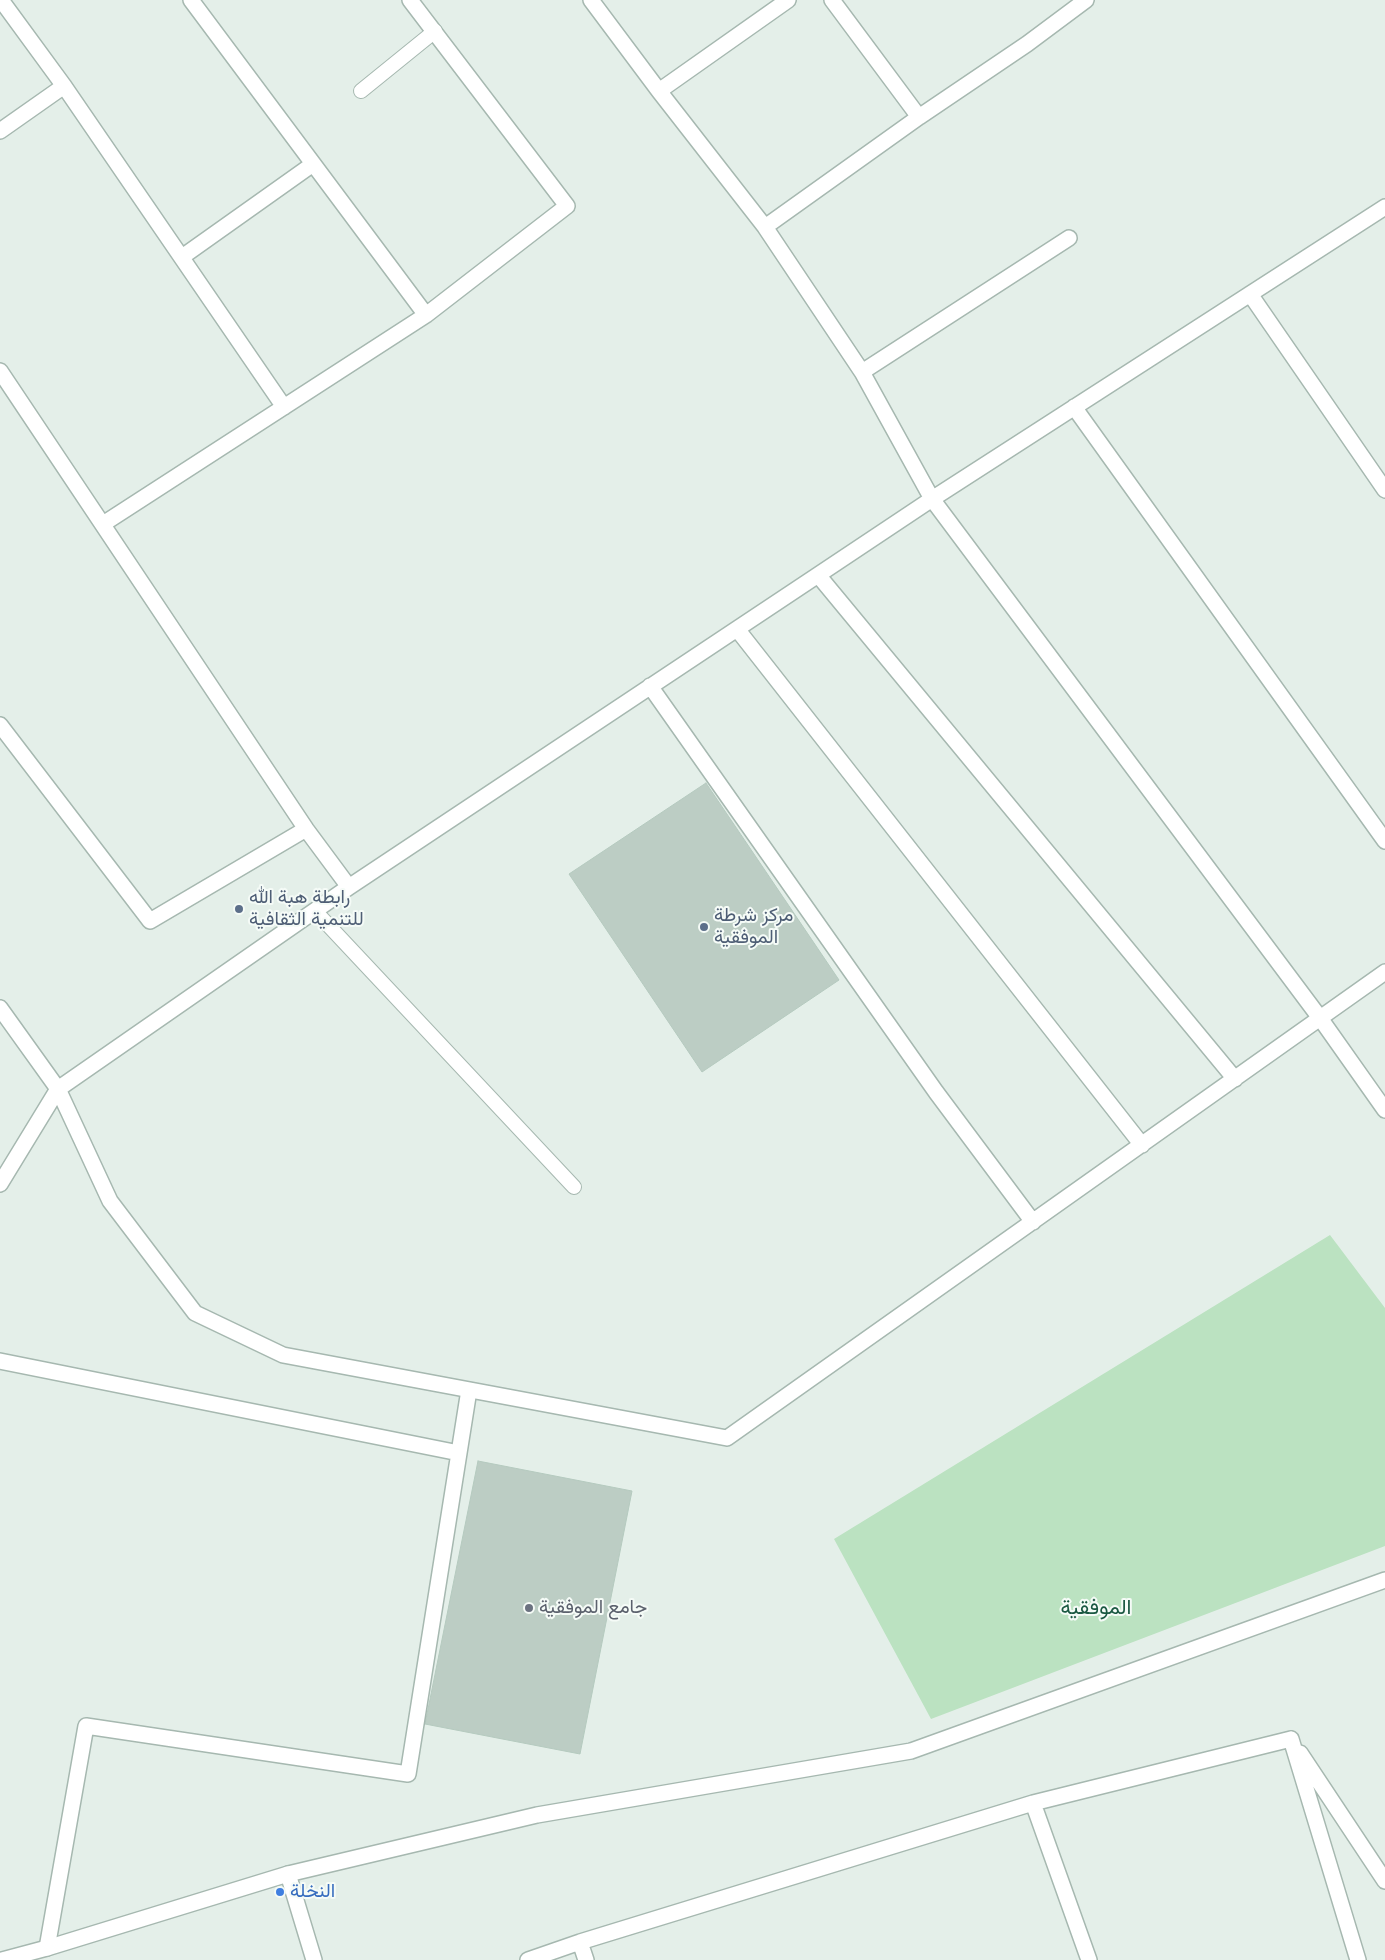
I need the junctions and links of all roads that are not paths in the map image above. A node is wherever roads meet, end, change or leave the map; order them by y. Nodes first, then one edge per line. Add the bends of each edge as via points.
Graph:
1 (1, 0) edge
2 (191, 0) edge
3 (410, 0) edge
4 (591, 0) edge
5 (788, 0) edge
6 (832, 0) edge
7 (1086, 0) edge
8 (434, 31) junction
9 (64, 86) junction
10 (361, 91) dead end
11 (659, 91) junction
12 (919, 117) junction
13 (0, 131) edge
14 (313, 164) junction
15 (1385, 207) edge
16 (765, 227) junction
17 (1069, 238) dead end
18 (182, 257) junction
19 (1250, 294) junction
20 (426, 316) junction
21 (0, 371) edge
22 (862, 372) junction
23 (284, 407) junction
24 (1074, 407) junction
25 (1385, 490) edge
26 (932, 499) junction
27 (103, 524) junction
28 (818, 575) junction
29 (737, 628) junction
30 (650, 686) junction
31 (0, 725) edge
32 (306, 829) junction
33 (1385, 841) edge
34 (349, 887) junction
35 (315, 911) junction
36 (1385, 972) edge
37 (0, 1008) edge
38 (1320, 1018) junction
39 (1235, 1079) junction
40 (58, 1089) junction
41 (1385, 1110) edge
42 (1142, 1145) junction
43 (0, 1184) edge
44 (574, 1187) dead end
45 (1033, 1222) junction
46 (0, 1361) edge
47 (469, 1390) junction
48 (459, 1452) junction
49 (1385, 1580) edge
50 (1291, 1739) junction
51 (1033, 1803) junction
52 (288, 1874) junction
53 (1385, 1881) edge
54 (580, 1942) junction
55 (47, 1948) junction
56 (2, 1960) edge
57 (314, 1960) edge
58 (528, 1960) edge
59 (586, 1960) edge
60 (1089, 1960) edge
61 (1358, 1960) edge

1 - 9 street
2 - 14 street
3 - 8 street
4 - 11 street
5 - 11 street
6 - 12 street
7 - 12 street
8 - 10 lane
8 - 20 street via 568,206
9 - 13 street
9 - 18 street
11 - 16 street
12 - 16 street
14 - 18 street
14 - 20 street
15 - 19 street
16 - 22 street
17 - 22 street
18 - 23 street
19 - 24 street
19 - 25 street
20 - 23 street
21 - 27 street
22 - 26 street
23 - 27 street
24 - 26 street
24 - 33 street
26 - 28 street
26 - 38 street
27 - 32 street
28 - 29 street
28 - 39 street
29 - 30 street
29 - 42 street
30 - 34 street
30 - 45 street via 936,1092
31 - 32 street via 150,921
32 - 34 street
34 - 35 street
35 - 40 street
35 - 44 lane
36 - 38 street
37 - 40 street
38 - 39 street
38 - 41 street
39 - 42 street
40 - 43 street
40 - 47 street via 110,1201 195,1313 283,1355
42 - 45 street
45 - 47 street via 727,1438
46 - 48 street
47 - 48 street
48 - 55 street via 408,1774 86,1726
49 - 52 street via 911,1750 537,1815
50 - 51 street
50 - 53 street
50 - 61 street
51 - 54 street
51 - 60 street
52 - 55 street
52 - 57 street
54 - 58 street
54 - 59 street
55 - 56 street

